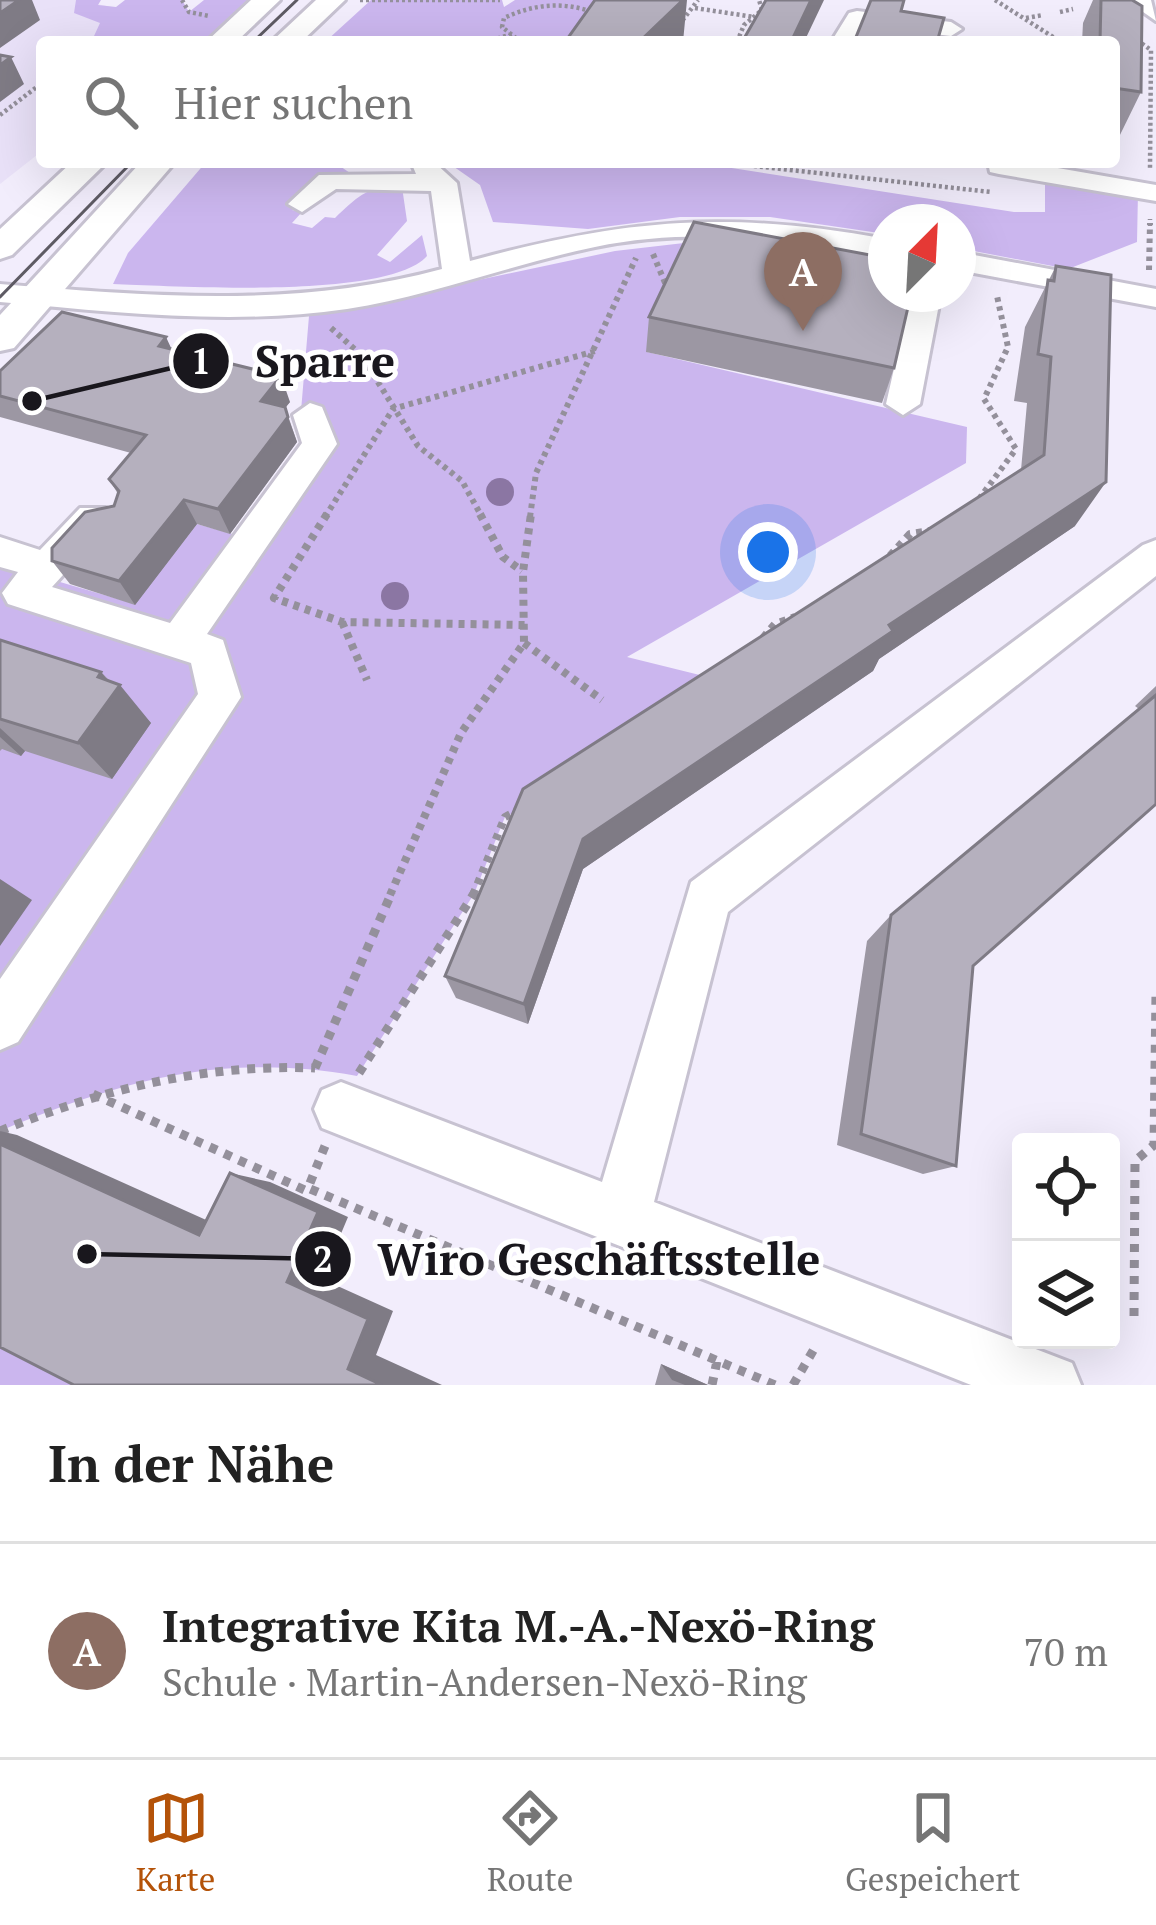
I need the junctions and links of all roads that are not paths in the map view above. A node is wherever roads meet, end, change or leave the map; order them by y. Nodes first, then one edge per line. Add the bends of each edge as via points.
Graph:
1 (267, 0) edge
2 (332, 0) edge
3 (1137, 0) edge
4 (1156, 14) edge
5 (951, 29) dead end
6 (222, 30) edge
7 (292, 36) edge
8 (846, 36) edge
9 (87, 168) edge
10 (151, 168) edge
11 (419, 168) edge
12 (1010, 168) edge
13 (1084, 181) junction
14 (443, 183) junction
15 (1154, 192) edge
16 (1012, 194) road end
17 (302, 205) dead end
18 (868, 245) edge
19 (976, 264) edge
20 (9, 272) edge
21 (457, 273) junction
22 (1148, 290) edge
23 (922, 312) edge
24 (0, 339) edge
25 (902, 404) dead end
26 (310, 416) dead end
27 (112, 518) edge
28 (0, 552) edge
29 (1156, 555) edge
30 (22, 589) edge
31 (179, 642) junction
32 (0, 1024) edge
33 (338, 1084) road end
34 (621, 1217) junction
35 (1050, 1385) edge

1 - 6 main road
2 - 7 main road
3 - 4 street
5 - 8 street via 857,18
9 - 20 main road
10 - 20 main road
11 - 14 street
12 - 13 street
13 - 15 street
13 - 16 street
14 - 17 street via 329,181
14 - 21 street
18 - 21 street via 741,227 689,228 599,238
19 - 22 street
20 - 21 street via 173,307 286,306
20 - 24 main road
23 - 25 street
26 - 31 street via 320,444
27 - 30 street via 90,518
28 - 30 street
29 - 34 street via 708,898
30 - 31 street
31 - 32 street via 209,652 220,697
33 - 34 street
34 - 35 street

